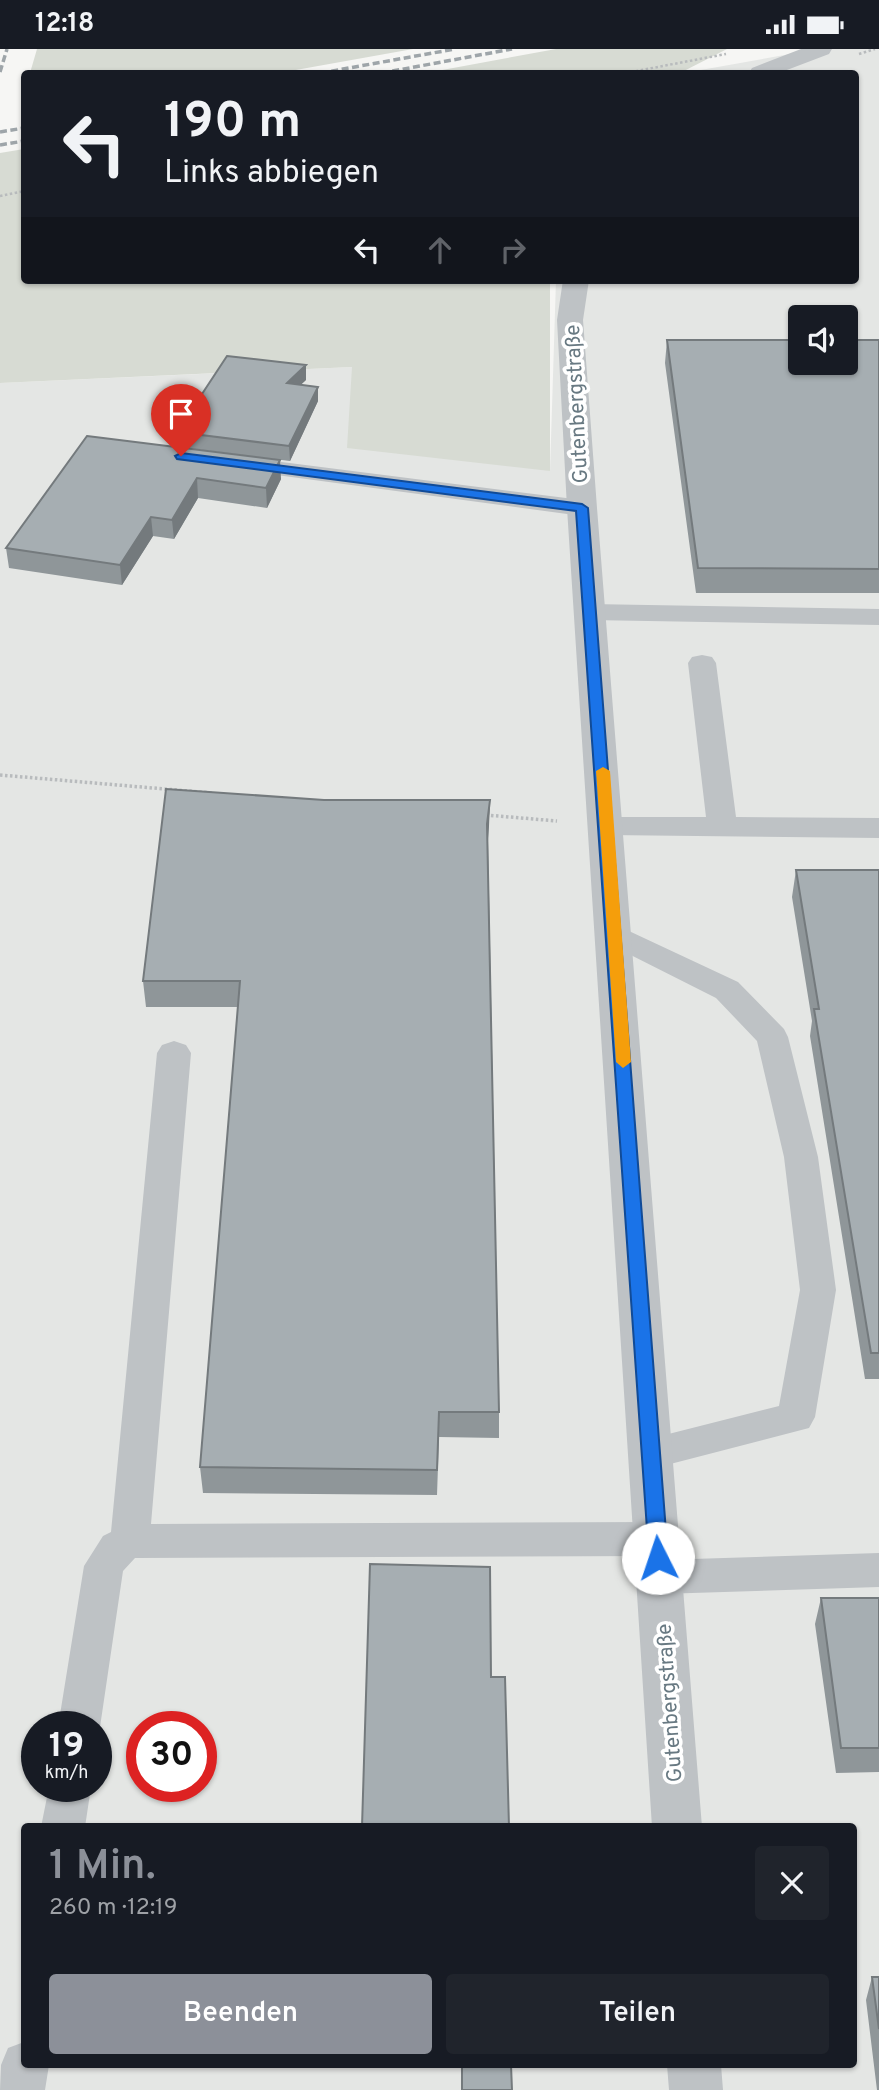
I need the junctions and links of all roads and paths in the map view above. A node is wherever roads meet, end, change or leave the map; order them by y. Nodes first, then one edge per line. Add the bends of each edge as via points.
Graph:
1 (821, 49) edge
2 (735, 52) dead end
3 (642, 70) edge
4 (768, 70) edge
5 (21, 192) edge
6 (0, 196) edge
7 (575, 284) edge
8 (208, 460) edge
9 (582, 508) junction
10 (590, 613) junction
11 (879, 617) edge
12 (702, 663) dead end
13 (0, 775) edge
14 (221, 793) edge
15 (483, 815) edge
16 (607, 826) junction
17 (722, 827) junction
18 (879, 828) edge
19 (614, 934) junction
20 (174, 1053) dead end
21 (651, 1453) junction
22 (130, 1541) junction
23 (658, 1558) junction
24 (879, 1570) edge
25 (81, 1711) edge
26 (68, 1802) edge
27 (65, 1823) edge
28 (677, 1823) edge
29 (25, 2068) edge
30 (694, 2068) edge
31 (21, 2090) edge
32 (696, 2090) edge

1 - 4 street
2 - 3 path
5 - 6 path
7 - 9 street, Gutenbergstraße via 570,320
8 - 9 lane
9 - 10 street, Gutenbergstraße
10 - 11 lane
10 - 16 street, Gutenbergstraße
12 - 17 lane
13 - 14 path
15 - 16 path
16 - 17 lane
16 - 19 street, Gutenbergstraße
17 - 18 lane
19 - 21 street, Gutenbergstraße
19 - 21 lane via 727,990 772,1037 801,1157 818,1290 796,1417
20 - 22 lane
21 - 23 street, Gutenbergstraße
22 - 23 lane
22 - 25 lane via 117,1548 104,1566
23 - 24 lane
23 - 28 street, Gutenbergstraße
26 - 27 lane
29 - 31 lane
30 - 32 street

